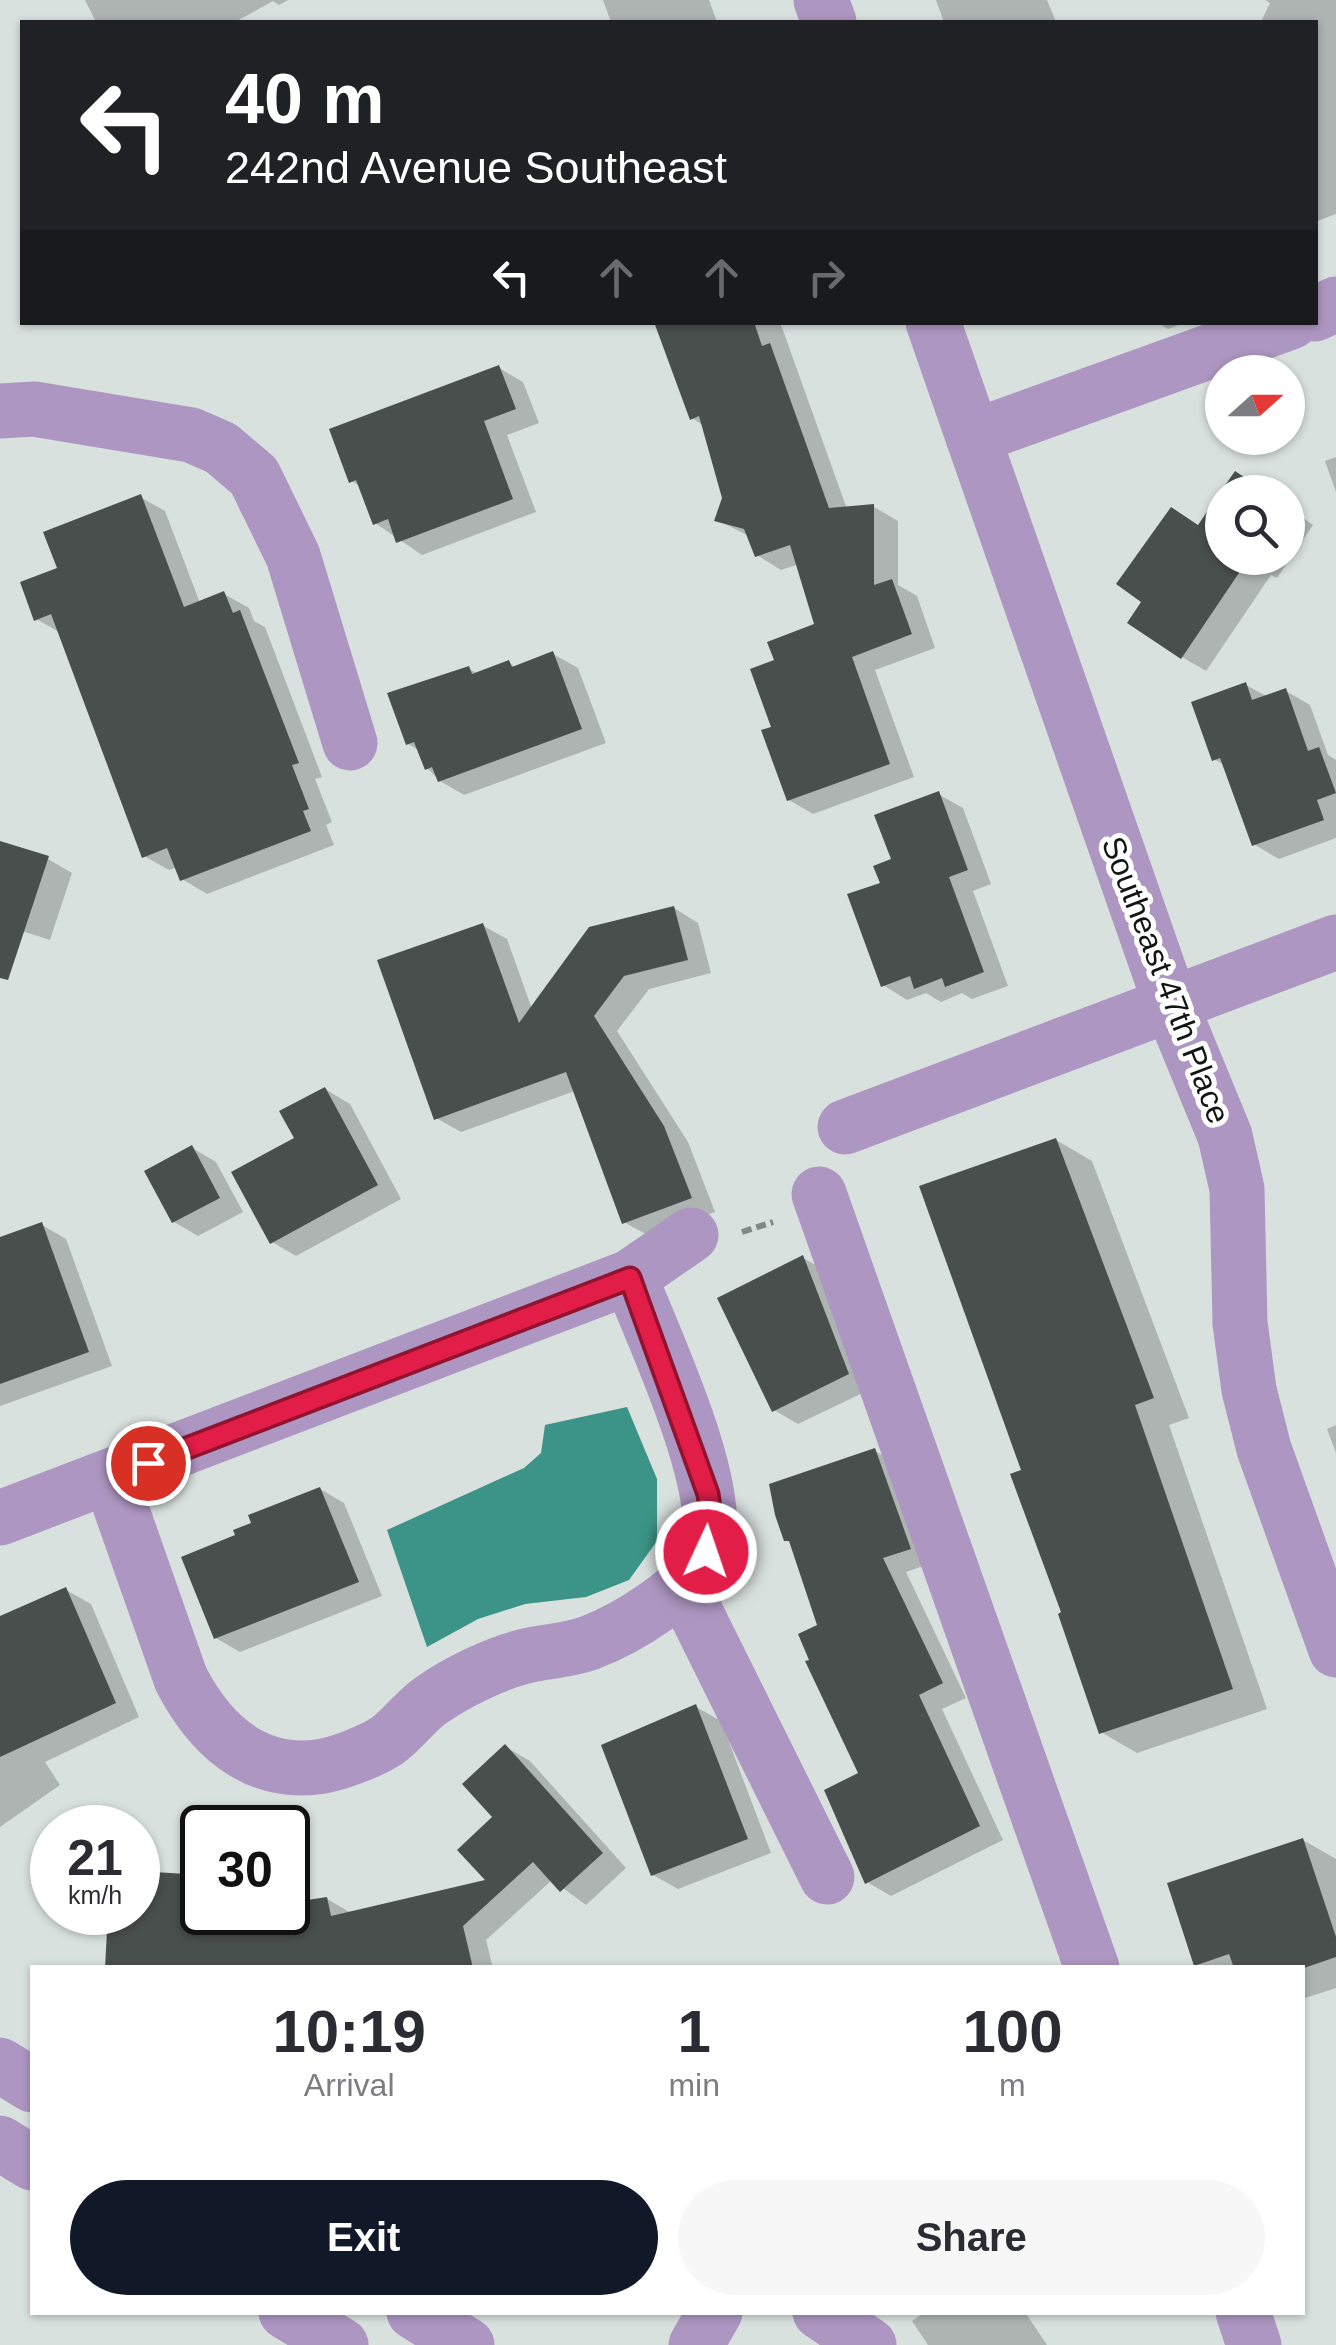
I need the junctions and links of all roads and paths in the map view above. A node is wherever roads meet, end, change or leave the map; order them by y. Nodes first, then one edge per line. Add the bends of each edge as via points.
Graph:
1 (934, 325) edge
2 (1283, 325) edge
3 (0, 411) edge
4 (973, 437) junction
5 (350, 742) dead end
6 (1336, 942) edge
7 (1170, 1002) junction
8 (845, 1127) dead end
9 (818, 1194) dead end
10 (691, 1236) dead end
11 (630, 1278) junction
12 (110, 1477) junction
13 (0, 1518) edge
14 (682, 1587) junction
15 (1336, 1650) edge
16 (827, 1877) dead end
17 (1091, 1965) edge
18 (0, 2065) edge
19 (30, 2083) edge
20 (0, 2143) edge
21 (30, 2162) edge
22 (291, 2315) edge
23 (713, 2315) edge
24 (824, 2315) edge
25 (1244, 2315) edge
26 (341, 2345) edge
27 (696, 2345) edge
28 (869, 2345) edge
29 (1254, 2345) edge

1 - 4 street, Southeast 47th Place
2 - 4 street
3 - 5 street via 34,409 191,434 254,476 293,556
4 - 7 street, Southeast 47th Place
6 - 7 street
7 - 8 street
7 - 15 street, Southeast 47th Place via 1225,1136 1237,1189 1240,1323 1250,1390 1264,1449
9 - 17 street
10 - 11 street
11 - 12 street
11 - 14 street via 708,1494 706,1552
12 - 13 street
12 - 14 street via 196,1709 235,1751 274,1766 319,1768 385,1742 432,1699 517,1658 589,1643
14 - 16 street
18 - 19 street
20 - 21 street
22 - 26 street
23 - 27 street
24 - 28 street
25 - 29 street

